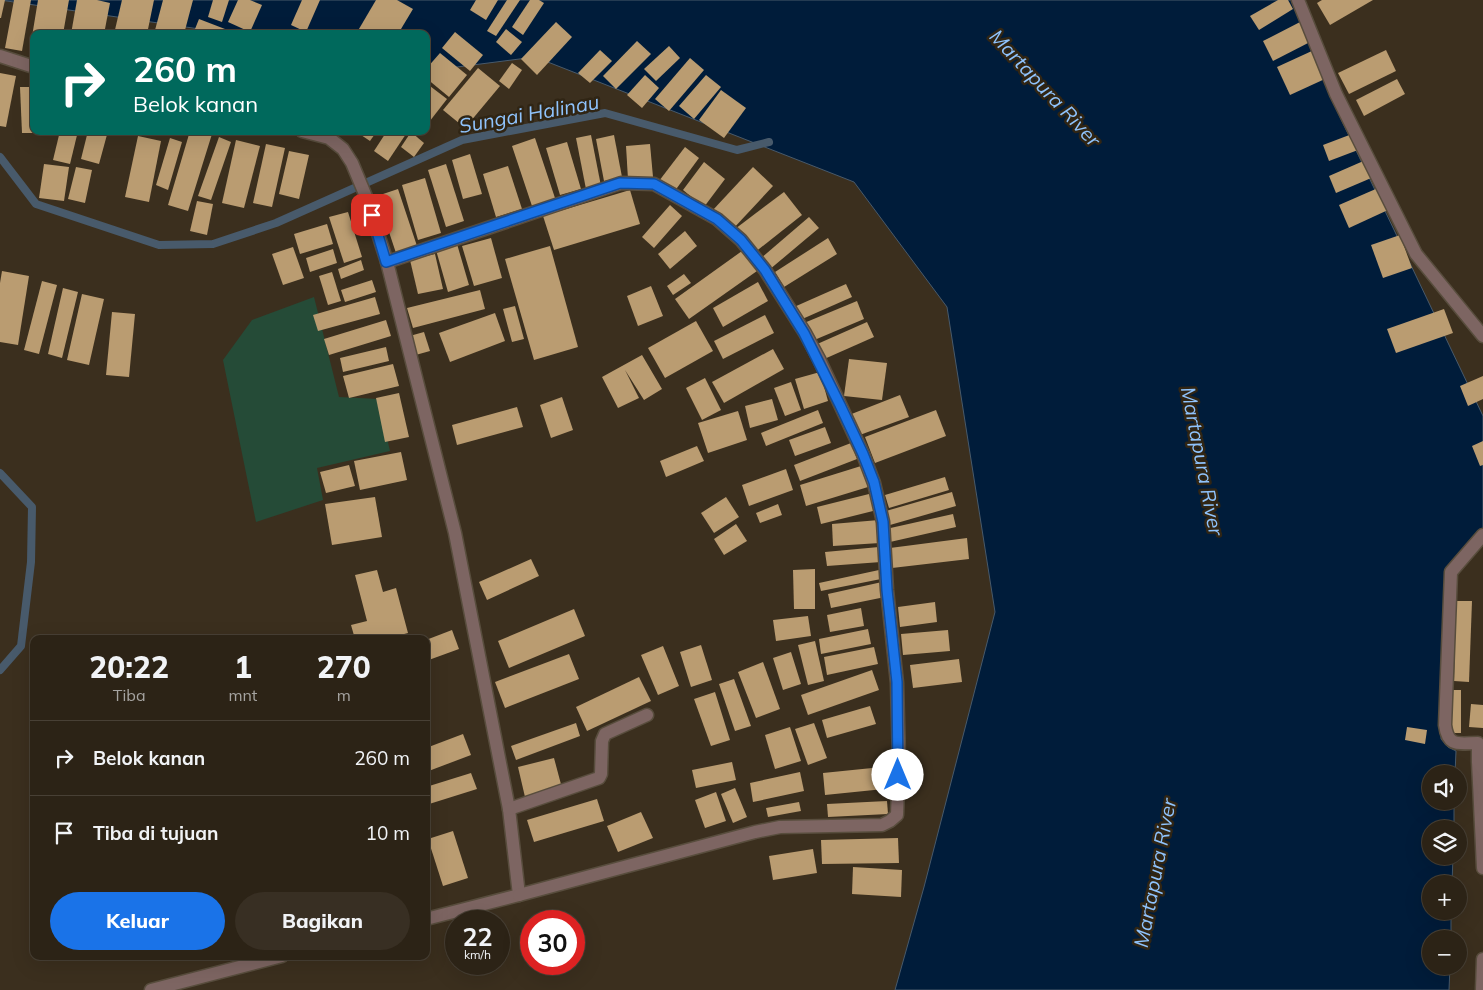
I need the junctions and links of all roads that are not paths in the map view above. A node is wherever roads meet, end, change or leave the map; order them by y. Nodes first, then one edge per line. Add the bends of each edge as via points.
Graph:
1 (1298, 0) edge
2 (0, 56) edge
3 (30, 66) edge
4 (317, 135) edge
5 (386, 262) junction
6 (1483, 336) edge
7 (1483, 535) edge
8 (647, 715) dead end
9 (509, 809) junction
10 (1483, 868) edge
11 (518, 896) junction
12 (430, 918) edge
13 (1483, 959) edge
14 (267, 960) edge
15 (151, 990) edge
16 (1482, 990) edge

1 - 6 street via 1336,94 1416,254
2 - 3 street
4 - 5 street via 329,138 343,149 352,163
5 - 9 street via 455,533
5 - 11 street via 620,183 654,184 680,197 717,219 741,240 765,270 819,359 860,446 874,482 883,522 897,682 899,760 896,815 882,825 780,827 755,832
7 - 10 street via 1451,572 1445,725 1446,736 1450,740 1478,743
8 - 9 street via 605,734 599,778
9 - 11 street
11 - 12 street
13 - 16 street
14 - 15 street

